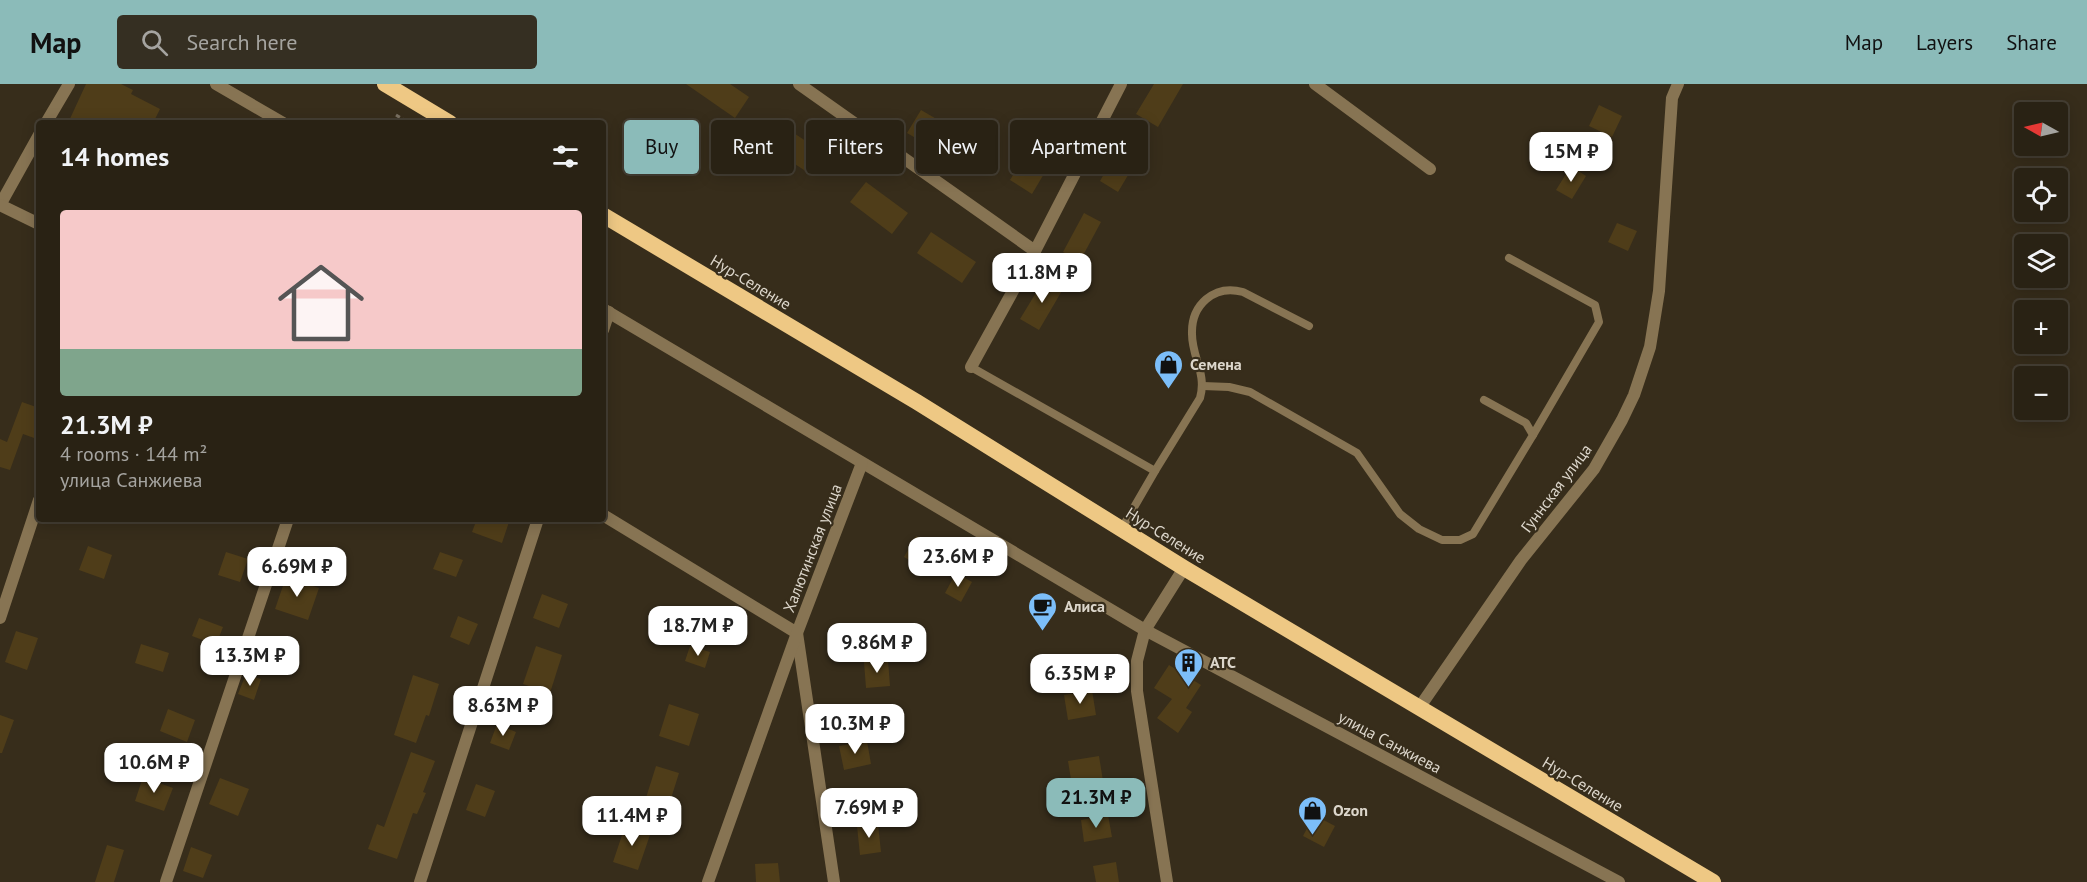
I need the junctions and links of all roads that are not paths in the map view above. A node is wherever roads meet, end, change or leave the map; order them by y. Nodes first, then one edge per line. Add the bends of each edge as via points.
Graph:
1 (69, 84) edge
2 (216, 84) edge
3 (385, 84) edge
4 (799, 84) edge
5 (1120, 84) edge
6 (1315, 84) edge
7 (1678, 84) edge
8 (48, 120) edge
9 (278, 120) edge
10 (445, 120) edge
11 (36, 140) edge
12 (1430, 170) dead end
13 (0, 205) edge
14 (606, 217) edge
15 (36, 223) edge
16 (1035, 251) junction
17 (1509, 258) dead end
18 (606, 311) edge
19 (1309, 326) dead end
20 (971, 367) joint
21 (1203, 386) junction
22 (1484, 400) dead end
23 (1533, 435) junction
24 (862, 463) junction
25 (1155, 471) junction
26 (36, 509) edge
27 (606, 517) edge
28 (287, 522) edge
29 (537, 522) edge
30 (1122, 528) junction
31 (1184, 568) junction
32 (0, 618) edge
33 (1145, 630) junction
34 (797, 633) junction
35 (1419, 708) junction
36 (166, 882) edge
37 (420, 882) edge
38 (708, 882) edge
39 (834, 882) edge
40 (1167, 882) edge
41 (1619, 882) edge
42 (1713, 882) edge

1 - 8 street
2 - 9 street
3 - 10 highway
4 - 16 street
5 - 16 street
6 - 12 street
7 - 35 street, Гуннская улица via 1672,98 1659,291 1650,347 1634,395 1594,469 1521,560
11 - 13 street
13 - 15 street
14 - 30 highway, Нур-Селение
16 - 20 street
17 - 23 lane via 1595,305 1599,322
18 - 24 street, улица Санжиева
19 - 21 lane via 1243,292 1231,289 1208,296 1194,321 1192,334
20 - 25 lane
21 - 23 lane via 1250,392 1357,453 1400,514 1442,540 1460,540 1473,534
21 - 25 lane via 1200,398
22 - 23 lane via 1526,423
24 - 33 street, улица Санжиева
24 - 34 street, Халютинская улица
25 - 30 lane
26 - 32 street
27 - 34 street
28 - 36 street
29 - 37 street
30 - 31 highway, Нур-Селение
31 - 33 street
31 - 35 highway, Нур-Селение
33 - 40 street via 1137,661 1137,691
33 - 41 street, улица Санжиева
34 - 38 street, Халютинская улица
34 - 39 street
35 - 42 highway, Нур-Селение

